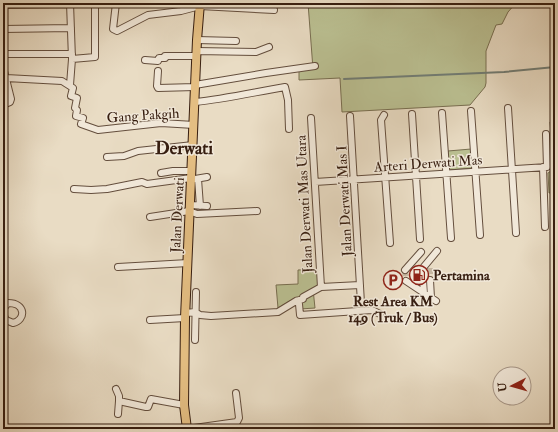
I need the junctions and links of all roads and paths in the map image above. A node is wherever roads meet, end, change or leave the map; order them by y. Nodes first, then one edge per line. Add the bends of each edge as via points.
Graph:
1 (70, 3) edge
2 (95, 3) edge
3 (116, 3) edge
4 (3, 5) edge
5 (200, 5) edge
6 (274, 10) dead end
7 (71, 28) junction
8 (3, 29) edge
9 (197, 40) junction
10 (236, 41) dead end
11 (269, 47) dead end
12 (3, 54) edge
13 (196, 54) junction
14 (72, 56) junction
15 (145, 60) dead end
16 (315, 66) dead end
17 (3, 67) edge
18 (158, 71) dead end
19 (6, 78) junction
20 (70, 85) junction
21 (195, 86) junction
22 (195, 102) junction
23 (3, 105) edge
24 (508, 108) dead end
25 (471, 111) dead end
26 (442, 113) dead end
27 (412, 114) dead end
28 (384, 115) dead end
29 (350, 116) dead end
30 (311, 118) dead end
31 (194, 124) junction
32 (289, 129) dead end
33 (546, 134) dead end
34 (193, 145) junction
35 (107, 157) dead end
36 (543, 167) junction
37 (512, 169) junction
38 (476, 172) junction
39 (161, 173) dead end
40 (447, 173) junction
41 (415, 176) junction
42 (193, 177) junction
43 (207, 177) dead end
44 (386, 177) junction
45 (355, 180) junction
46 (315, 182) junction
47 (74, 189) dead end
48 (200, 206) junction
49 (207, 206) dead end
50 (190, 208) junction
51 (257, 211) dead end
52 (150, 217) dead end
53 (545, 227) dead end
54 (516, 233) dead end
55 (480, 235) dead end
56 (451, 238) dead end
57 (420, 239) dead end
58 (390, 243) dead end
59 (437, 251) dead end
60 (421, 252) dead end
61 (414, 260) junction
62 (429, 260) junction
63 (188, 263) junction
64 (118, 267) dead end
65 (430, 268) tunnel mouth
66 (414, 269) tunnel mouth
67 (422, 269) tunnel mouth
68 (405, 270) dead end
69 (415, 280) tunnel mouth
70 (406, 281) dead end
71 (360, 285) junction
72 (321, 287) junction
73 (416, 287) junction
74 (196, 292) dead end
75 (424, 293) junction
76 (305, 296) junction
77 (296, 301) junction
78 (362, 303) dead end
79 (289, 305) junction
80 (3, 309) edge
81 (195, 312) junction
82 (3, 314) edge
83 (380, 314) dead end
84 (212, 316) junction
85 (185, 318) junction
86 (150, 320) dead end
87 (195, 322) junction
88 (195, 340) dead end
89 (116, 389) dead end
90 (236, 394) dead end
91 (119, 401) junction
92 (184, 405) junction
93 (118, 414) dead end
94 (187, 429) edge

1 - 4 street
1 - 7 street
2 - 14 street via 95,57
3 - 5 street via 113,29 117,31 148,15 180,11
5 - 6 street
5 - 9 main road, Jalan Derwati
7 - 8 street
7 - 14 street
9 - 10 street
9 - 13 main road, Jalan Derwati
11 - 13 street via 256,52
12 - 14 street
13 - 15 street via 165,56 158,58 158,61
13 - 21 main road, Jalan Derwati
14 - 20 street
16 - 21 street
17 - 19 street
18 - 21 street via 158,88
19 - 20 street via 62,81
19 - 23 street via 11,99
20 - 31 street, Gang Pakgih via 73,89 71,96 77,98 76,116 83,118 81,124 93,128 161,123
21 - 22 main road, Jalan Derwati
22 - 31 main road, Jalan Derwati
22 - 32 street via 218,100 285,86
24 - 37 street
25 - 38 street
26 - 40 street
27 - 41 street
28 - 44 street via 382,120
29 - 45 street, Jalan Derwati Mas I
30 - 46 street, Jalan Derwati Mas Utara
31 - 34 main road, Jalan Derwati
33 - 36 street via 548,167
34 - 35 street
34 - 42 main road, Jalan Derwati
36 - 37 street, Arteri Derwati Mas
36 - 53 street
37 - 38 street, Arteri Derwati Mas
37 - 54 street
38 - 40 street, Arteri Derwati Mas
38 - 55 street
39 - 42 street via 173,171
40 - 41 street, Arteri Derwati Mas
40 - 56 street
41 - 44 street, Arteri Derwati Mas
41 - 57 street
42 - 43 street
42 - 47 street via 153,184 142,182 91,190
42 - 48 street
42 - 50 main road, Jalan Derwati
44 - 45 street, Arteri Derwati Mas
44 - 58 street
45 - 46 street, Arteri Derwati Mas
45 - 71 street, Jalan Derwati Mas I
46 - 72 street, Jalan Derwati Mas Utara
48 - 49 street
48 - 50 street
50 - 51 street via 197,214
50 - 52 street
50 - 63 main road, Jalan Derwati
59 - 62 street
60 - 61 street
61 - 66 street
61 - 68 street
62 - 65 street
62 - 67 street
63 - 64 street
63 - 85 main road, Jalan Derwati
69 - 73 street
70 - 73 street
71 - 72 street
71 - 78 street, Jalan Derwati Mas I
72 - 76 street
73 - 75 street
74 - 81 street
75 - 75 street via 427,280 433,299
76 - 77 street
76 - 79 street via 302,295
77 - 79 street
77 - 83 street via 299,304 300,315 372,310
79 - 84 street via 278,312
80 - 82 street via 8,303 15,303 18,304 22,315 13,323 6,320
81 - 84 street
81 - 85 street
81 - 87 street
84 - 87 street via 200,318
85 - 86 street
85 - 87 street
85 - 92 main road, Jalan Derwati
87 - 88 street
89 - 91 street
90 - 94 street via 237,422
91 - 92 street via 146,407 151,399
91 - 93 street
92 - 94 main road, Jalan Derwati

